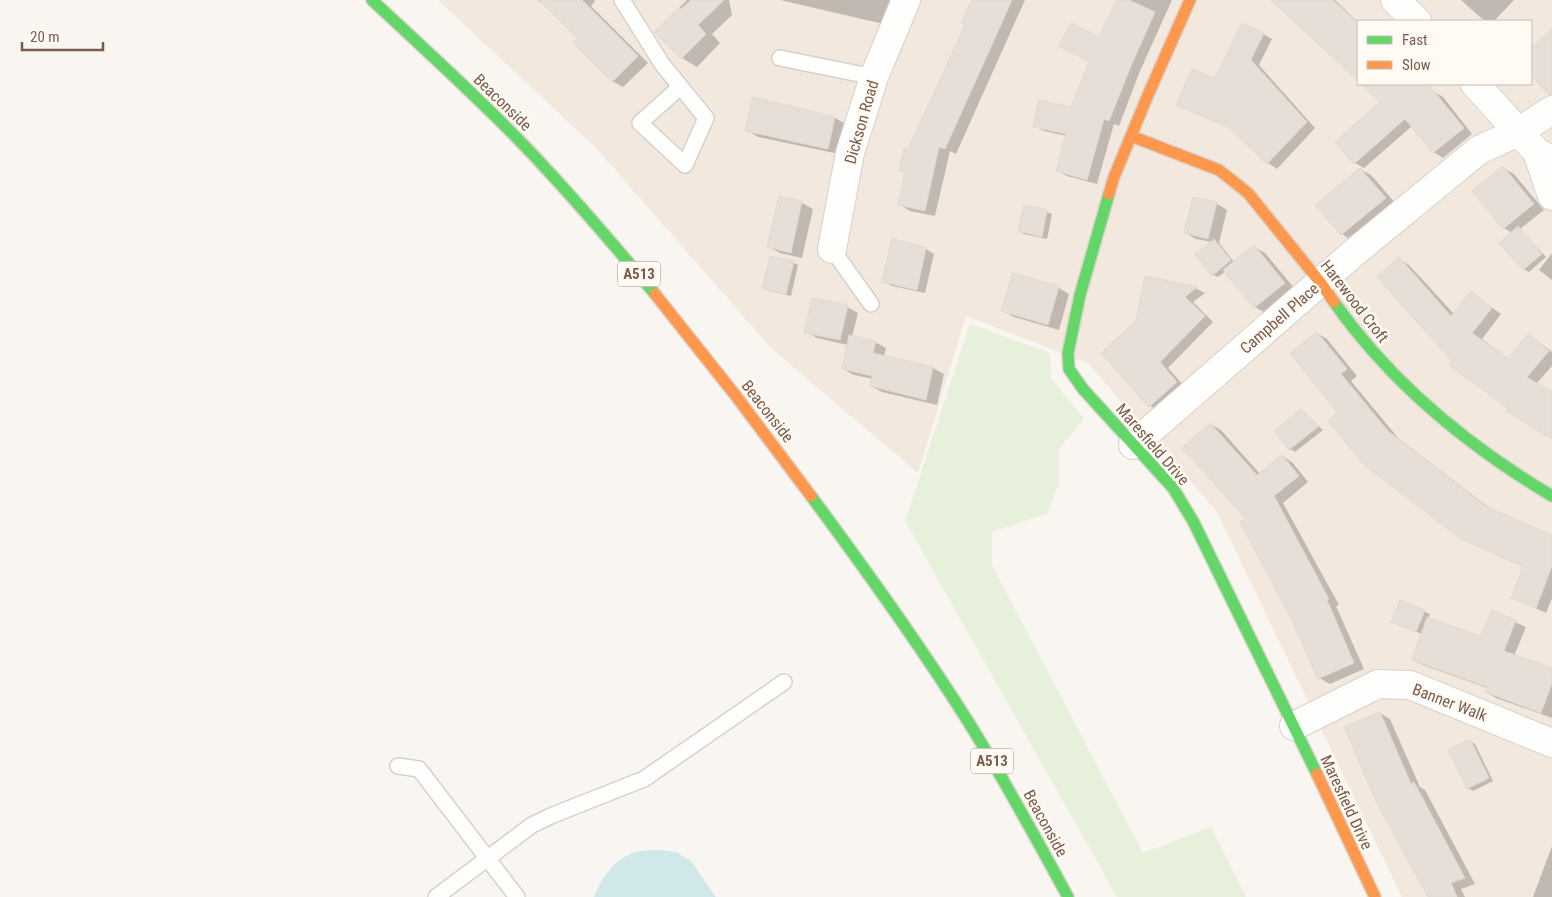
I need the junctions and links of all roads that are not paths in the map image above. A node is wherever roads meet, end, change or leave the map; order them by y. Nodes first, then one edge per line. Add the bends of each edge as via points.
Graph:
1 (372, 0) edge
2 (622, 0) edge
3 (906, 0) edge
4 (1190, 0) edge
5 (1395, 0) edge
6 (1416, 20) edge
7 (780, 58) dead end
8 (874, 77) junction
9 (1475, 85) edge
10 (680, 87) junction
11 (1552, 110) edge
12 (1518, 132) junction
13 (1131, 136) junction
14 (1544, 156) edge
15 (1552, 196) edge
16 (832, 250) joint
17 (1320, 282) junction
18 (871, 304) dead end
19 (1133, 445) junction
20 (1552, 496) edge
21 (784, 682) dead end
22 (1294, 726) junction
23 (1552, 743) edge
24 (398, 766) dead end
25 (488, 858) junction
26 (436, 897) edge
27 (517, 897) edge
28 (1068, 897) edge
29 (1375, 897) edge

1 - 28 main road, Beaconside / A513 via 532,154 665,304 775,447 907,630 968,722
2 - 10 lane
3 - 8 street, Dickson Road
4 - 13 main road, Maresfield Drive
5 - 6 street
7 - 8 lane
8 - 16 street, Dickson Road via 850,153
9 - 12 street
10 - 10 lane via 706,118 685,165 640,123
11 - 12 street, Campbell Place
12 - 14 street
12 - 17 street, Campbell Place via 1480,150
13 - 17 main road, Harewood Croft via 1219,170 1248,193
13 - 19 main road, Maresfield Drive via 1114,177 1080,295 1068,353 1069,369 1083,389
14 - 15 street
16 - 18 lane
17 - 19 street, Campbell Place
17 - 20 main road, Harewood Croft via 1388,370 1440,418 1517,475
19 - 22 main road, Maresfield Drive via 1173,488 1193,521
21 - 25 lane via 644,779 553,814 532,825
22 - 23 street, Banner Walk via 1378,684 1410,685
22 - 29 main road, Maresfield Drive
24 - 25 lane via 419,769
25 - 26 lane
25 - 27 lane

